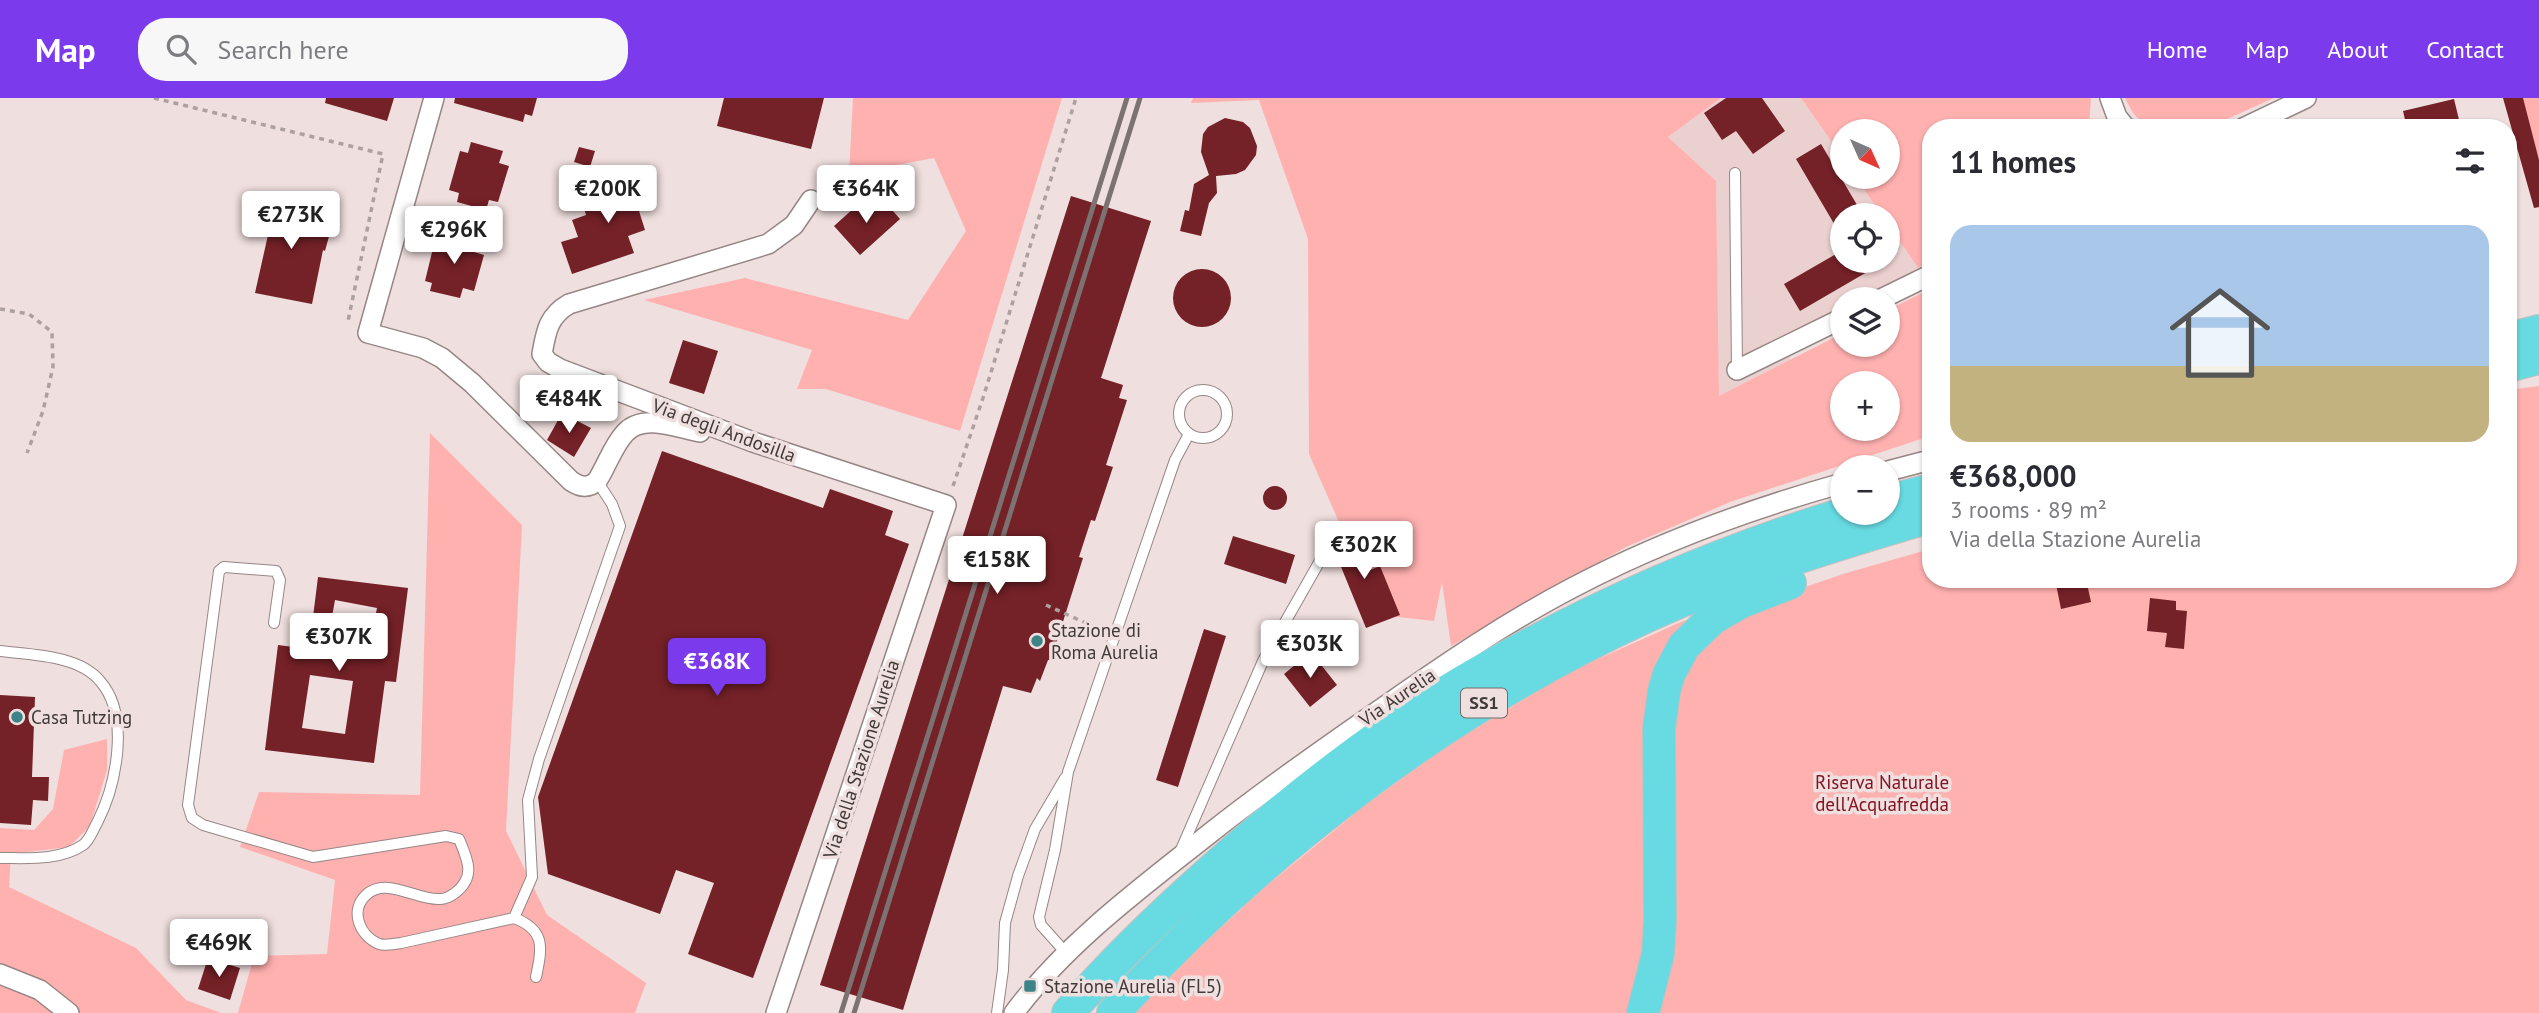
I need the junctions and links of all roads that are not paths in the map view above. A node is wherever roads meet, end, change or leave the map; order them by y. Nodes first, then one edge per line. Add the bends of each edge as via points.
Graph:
1 (434, 98) edge
2 (2306, 98) edge
3 (2110, 100) edge
4 (2106, 119) edge
5 (2121, 119) edge
6 (2262, 119) edge
7 (1735, 173) dead end
8 (811, 200) dead end
9 (1922, 279) edge
10 (1900, 290) edge
11 (1830, 324) edge
12 (2539, 331) edge
13 (2517, 337) edge
14 (2539, 358) edge
15 (2517, 364) edge
16 (1737, 370) joint
17 (2539, 377) edge
18 (2517, 380) edge
19 (1189, 434) junction
20 (753, 442) junction
21 (1922, 462) edge
22 (1900, 468) edge
23 (597, 481) junction
24 (1830, 487) edge
25 (1922, 492) edge
26 (1900, 498) edge
27 (946, 505) joint
28 (1830, 518) edge
29 (1922, 519) edge
30 (1922, 541) edge
31 (1321, 559) dead end
32 (274, 623) dead end
33 (0, 652) edge
34 (1069, 772) junction
35 (0, 858) edge
36 (1178, 859) junction
37 (514, 918) junction
38 (1067, 954) junction
39 (0, 974) edge
40 (536, 977) dead end
41 (69, 1013) edge
42 (776, 1013) edge
43 (997, 1013) edge
44 (1014, 1013) edge
45 (1068, 1013) edge
46 (1113, 1013) edge
47 (1643, 1013) edge

1 - 23 street via 368,333 442,358 571,481 587,486
2 - 6 street
3 - 4 street
3 - 5 street
7 - 16 lane
8 - 20 street, Via degli Andosilla via 789,230 768,244 576,301 556,313 546,330 542,354 560,369
9 - 10 street
11 - 16 street
12 - 13 highway
14 - 15 highway
17 - 18 highway
19 - 19 lane via 1206,438 1220,431 1226,407 1215,394 1198,391 1184,400 1179,417
19 - 34 lane via 1175,460
20 - 23 street via 654,423 636,425 624,434
20 - 27 street, Via degli Andosilla
21 - 22 street
23 - 37 lane via 620,526 539,759 528,800 532,877
24 - 36 street, Via Aurelia via 1658,548 1507,624 1306,759
25 - 26 highway
27 - 42 street, Via della Stazione Aurelia
28 - 45 highway, Via Aurelia / SS1 via 1747,545 1644,589 1456,686 1363,748 1270,819 1147,929
29 - 46 highway, SS1 via 1699,594 1573,652 1493,698 1383,772 1298,838 1191,934
30 - 47 highway via 1741,602 1713,618 1684,646 1669,674 1661,707 1658,954
31 - 36 lane via 1263,662
32 - 37 lane via 280,580 276,571 224,567 219,571 188,804 192,818 313,857 446,836 459,839 469,874 464,886 451,896 439,899 391,888 366,895 358,907 358,922 366,936 382,945
33 - 35 lane via 73,662 100,680 113,706 118,731 111,791 86,844 64,855
34 - 38 lane via 1039,917
34 - 43 lane via 1035,829 1018,876 1005,923
36 - 38 street, Via Aurelia
37 - 40 lane via 538,934 541,949
38 - 44 street, Via Aurelia
39 - 41 street via 40,990

